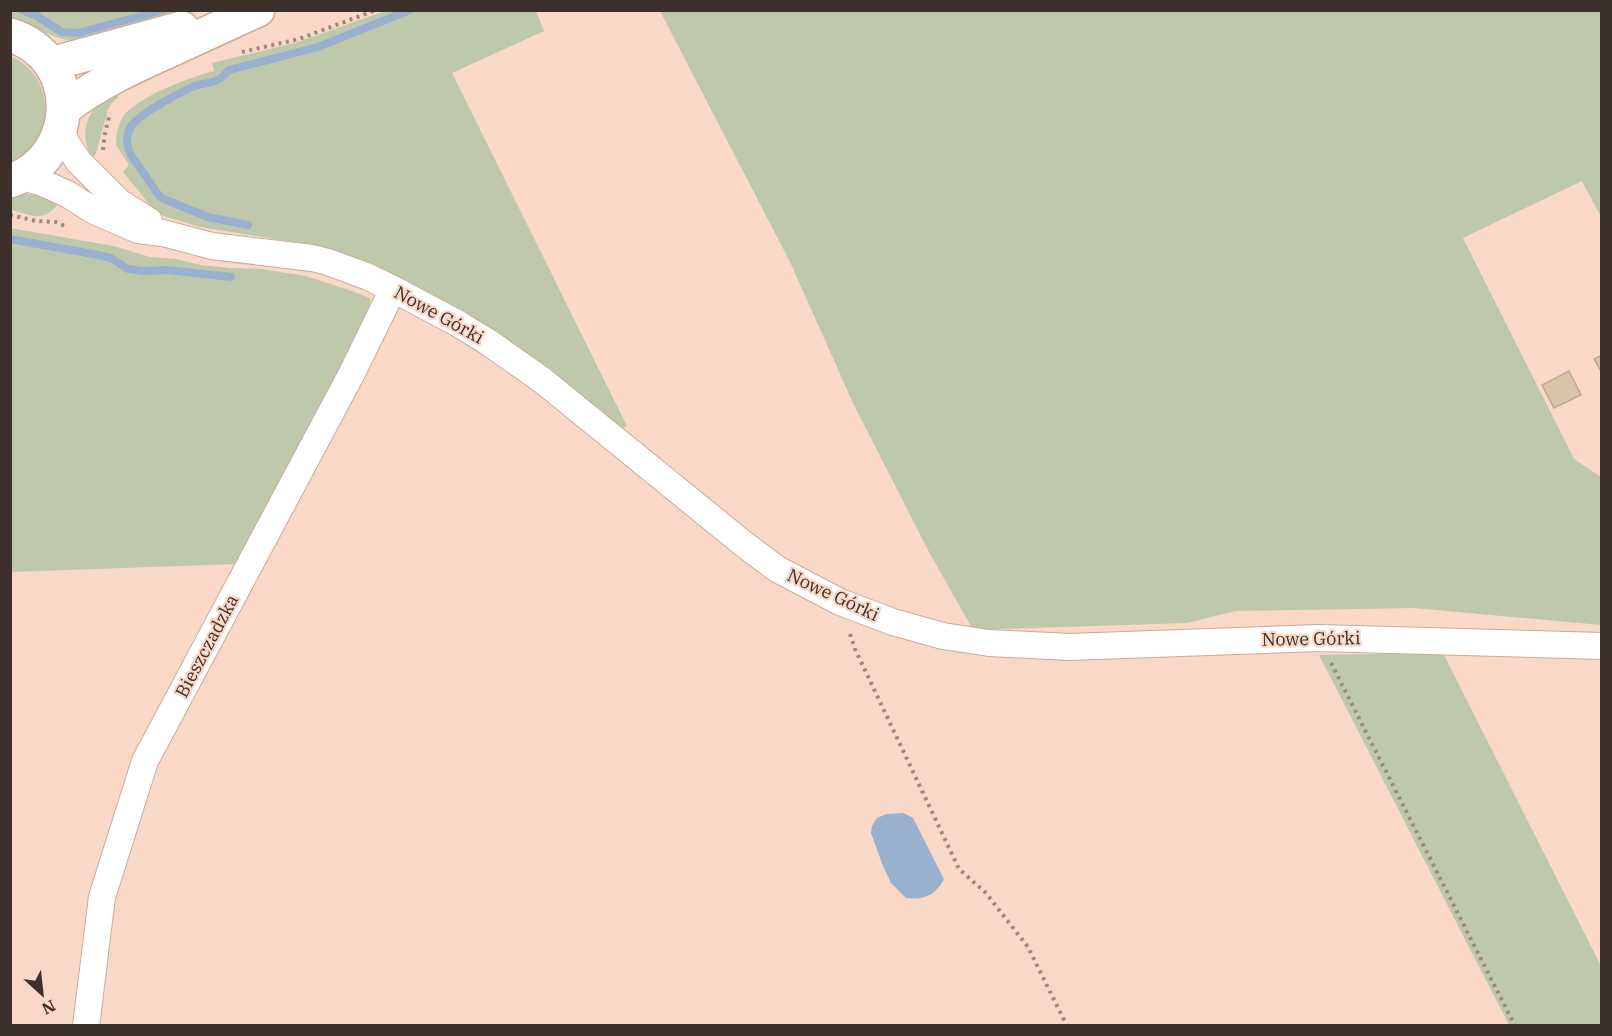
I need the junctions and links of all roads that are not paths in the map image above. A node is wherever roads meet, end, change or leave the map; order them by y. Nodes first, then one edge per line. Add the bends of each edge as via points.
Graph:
1 (247, 10) edge
2 (258, 10) edge
3 (10, 35) edge
4 (51, 64) junction
5 (63, 119) junction
6 (16, 179) edge
7 (163, 233) junction
8 (393, 289) junction
9 (1602, 646) edge
10 (86, 1026) edge

1 - 4 main road
2 - 5 main road via 104,82 78,98
3 - 4 main road via 37,49
4 - 5 main road via 61,85
5 - 6 main road via 52,150 40,164
5 - 7 street, Nowe Górki via 65,141 79,162 119,202
6 - 7 street, Nowe Górki via 40,182 129,226
7 - 8 street, Nowe Górki via 212,246 312,258
8 - 9 street, Nowe Górki via 457,323 542,380 777,569 840,602 893,622 989,643 1070,646 1319,638
8 - 10 street, Bieszczadzka via 145,762 102,897

